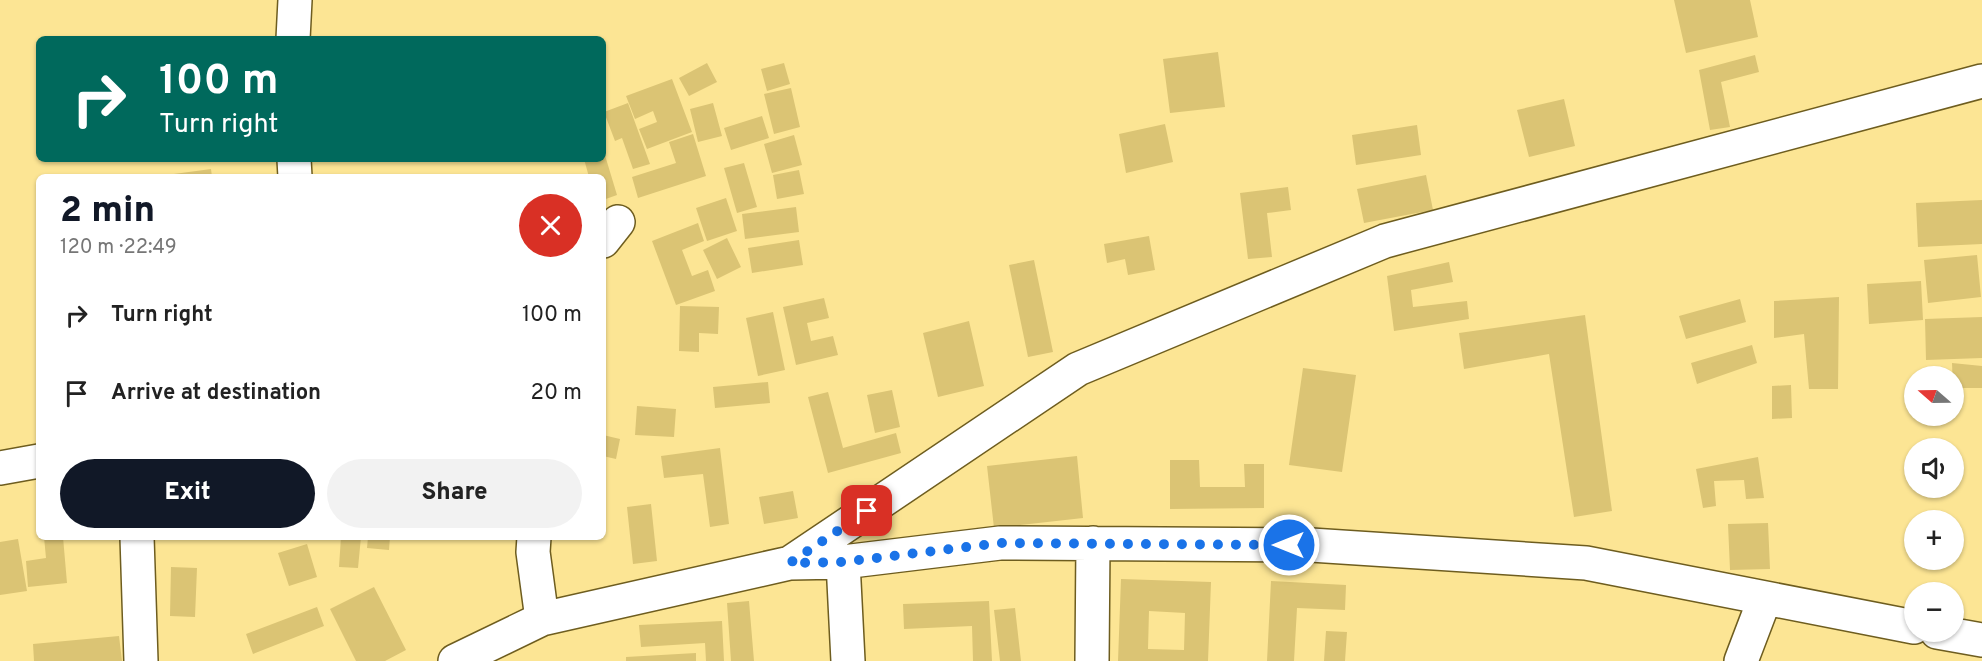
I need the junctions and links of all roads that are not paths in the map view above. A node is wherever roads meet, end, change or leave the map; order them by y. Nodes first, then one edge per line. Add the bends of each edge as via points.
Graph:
1 (295, 0) edge
2 (293, 36) edge
3 (1982, 81) edge
4 (36, 462) edge
5 (0, 468) edge
6 (137, 540) edge
7 (534, 540) edge
8 (1093, 543) junction
9 (843, 562) junction
10 (790, 563) junction
11 (1765, 598) junction
12 (542, 619) junction
13 (1904, 625) edge
14 (1964, 637) edge
15 (1982, 640) edge
16 (507, 649) edge
17 (141, 661) edge
18 (456, 661) edge
19 (848, 661) edge
20 (1092, 661) edge
21 (1741, 661) edge

1 - 2 street
3 - 10 street via 1385,241 1078,369
4 - 5 street
6 - 17 street
7 - 12 street
8 - 9 street via 1000,543
8 - 11 street via 1311,545 1586,563
8 - 20 street
9 - 10 street
9 - 19 street
10 - 12 street
11 - 13 street
11 - 21 street
12 - 16 street
14 - 15 street
16 - 18 street

